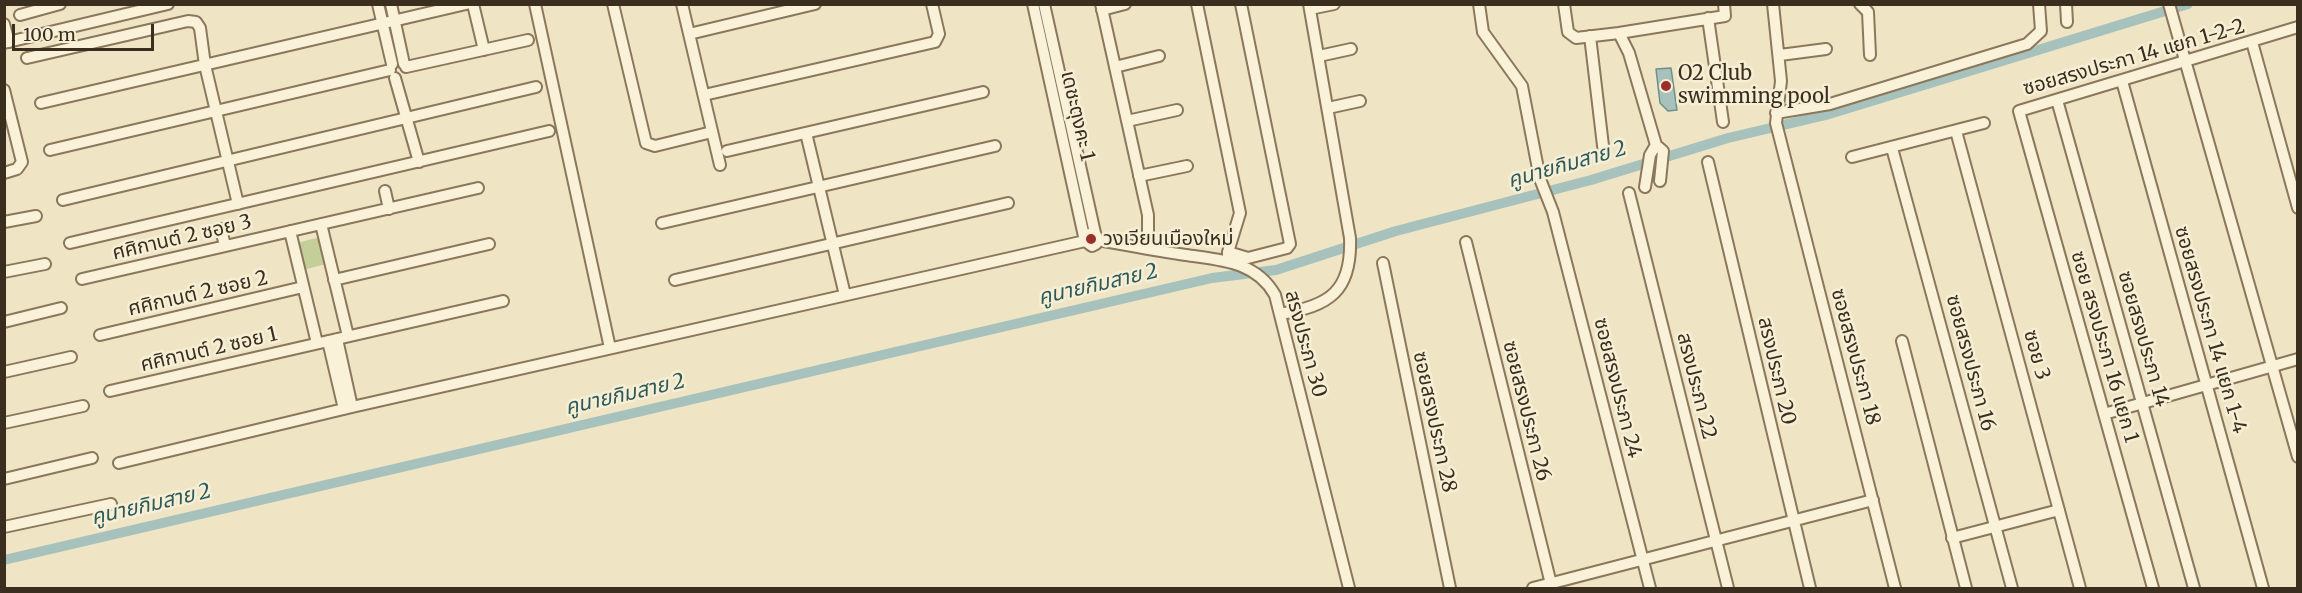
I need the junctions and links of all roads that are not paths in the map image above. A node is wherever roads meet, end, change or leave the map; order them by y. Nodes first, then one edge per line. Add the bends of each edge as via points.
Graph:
1 (60, 4) edge
2 (168, 4) edge
3 (378, 4) edge
4 (391, 4) edge
5 (466, 4) edge
6 (474, 4) edge
7 (535, 4) edge
8 (613, 4) edge
9 (682, 4) edge
10 (815, 4) edge
11 (932, 4) edge
12 (1033, 4) edge
13 (1044, 4) edge
14 (1125, 4) edge
15 (1197, 4) edge
16 (1240, 4) edge
17 (1334, 4) edge
18 (1479, 4) edge
19 (1564, 4) edge
20 (1724, 4) edge
21 (1773, 4) edge
22 (1860, 4) edge
23 (2039, 4) edge
24 (2066, 4) edge
25 (1102, 7) edge
26 (1310, 7) edge
27 (2170, 9) edge
28 (20, 15) dead end
29 (1708, 18) junction
30 (396, 21) junction
31 (2067, 22) dead end
32 (384, 24) junction
33 (2298, 27) edge
34 (689, 33) junction
35 (1619, 33) junction
36 (6, 36) edge
37 (1590, 36) junction
38 (528, 40) dead end
39 (2252, 42) junction
40 (1351, 49) dead end
41 (484, 50) junction
42 (1826, 50) dead end
43 (1870, 55) dead end
44 (1159, 56) dead end
45 (1319, 56) junction
46 (1780, 56) junction
47 (27, 58) dead end
48 (2186, 63) junction
49 (205, 65) junction
50 (405, 65) junction
51 (1115, 67) junction
52 (392, 71) junction
53 (2122, 81) junction
54 (536, 87) dead end
55 (4, 90) edge
56 (983, 92) dead end
57 (704, 95) junction
58 (2057, 100) junction
59 (1360, 101) dead end
60 (41, 103) dead end
61 (1328, 108) junction
62 (1177, 110) dead end
63 (215, 112) junction
64 (2019, 115) joint
65 (406, 117) junction
66 (1776, 118) junction
67 (1127, 121) junction
68 (9, 122) edge
69 (1723, 122) dead end
70 (1984, 123) dead end
71 (549, 131) dead end
72 (1956, 131) junction
73 (712, 132) junction
74 (806, 133) junction
75 (995, 146) dead end
76 (1892, 148) junction
77 (50, 150) dead end
78 (1656, 150) junction
79 (727, 151) dead end
80 (1604, 154) dead end
81 (1852, 157) dead end
82 (228, 160) junction
83 (419, 162) junction
84 (1708, 162) dead end
85 (720, 165) dead end
86 (1186, 166) dead end
87 (4, 173) edge
88 (1139, 176) junction
89 (1660, 179) dead end
90 (1645, 184) dead end
91 (819, 187) junction
92 (478, 188) dead end
93 (385, 191) dead end
94 (1629, 193) dead end
95 (63, 200) dead end
96 (1008, 203) dead end
97 (238, 204) junction
98 (2298, 208) edge
99 (389, 209) junction
100 (36, 216) dead end
101 (4, 222) edge
102 (662, 223) dead end
103 (321, 224) junction
104 (221, 229) dead end
105 (290, 231) junction
106 (1091, 237) junction
107 (1466, 242) dead end
108 (70, 243) dead end
109 (489, 244) dead end
110 (832, 244) junction
111 (225, 246) junction
112 (1148, 248) junction
113 (1228, 256) junction
114 (1383, 263) dead end
115 (45, 264) dead end
116 (4, 272) edge
117 (82, 279) dead end
118 (334, 280) junction
119 (675, 280) dead end
120 (303, 287) junction
121 (845, 295) junction
122 (503, 301) dead end
123 (61, 308) dead end
124 (1280, 314) junction
125 (4, 322) edge
126 (100, 335) dead end
127 (332, 340) junction
128 (1902, 341) dead end
129 (610, 348) junction
130 (70, 357) dead end
131 (2298, 359) edge
132 (2272, 367) junction
133 (4, 372) edge
134 (2207, 385) junction
135 (110, 391) dead end
136 (2142, 403) junction
137 (83, 406) dead end
138 (348, 408) junction
139 (2104, 414) junction
140 (4, 423) edge
141 (2298, 457) edge
142 (92, 458) dead end
143 (119, 463) dead end
144 (4, 479) edge
145 (1874, 500) junction
146 (111, 504) dead end
147 (2059, 510) junction
148 (1793, 519) junction
149 (4, 527) edge
150 (1995, 528) junction
151 (1952, 538) junction
152 (1717, 542) junction
153 (1643, 561) junction
154 (1551, 586) edge
155 (1349, 588) edge
156 (1450, 588) edge
157 (1533, 588) edge
158 (1650, 588) edge
159 (1728, 588) edge
160 (1810, 588) edge
161 (1895, 588) edge
162 (1966, 588) edge
163 (2012, 588) edge
164 (2080, 588) edge
165 (2153, 588) edge
166 (2194, 588) edge
167 (2263, 588) edge

1 - 28 street
2 - 36 street
3 - 32 street
4 - 30 street
5 - 30 street
6 - 41 street
7 - 129 street
8 - 73 street via 646,143 655,146
9 - 34 street
10 - 34 street
11 - 57 street via 939,34 935,42
12 - 106 street, เดชะตุงคะ 1
13 - 106 street, เดชะตุงคะ 1
14 - 25 street
15 - 113 street via 1240,213
16 - 113 street via 1290,244 1248,258
17 - 26 street
18 - 153 street, ซอยสรงประภา 24 via 1483,32 1522,86 1540,179 1548,197
19 - 37 street via 1568,32 1576,38
20 - 29 street via 1725,16
21 - 46 street
22 - 43 street via 1869,14
23 - 66 street via 2041,31 2027,44
24 - 31 street
25 - 51 street
26 - 45 street
27 - 48 street
29 - 35 street
29 - 69 street
30 - 32 street
30 - 50 street
32 - 49 street
32 - 52 street
33 - 39 street, ซอยสรงประภา 14 แยก 1-2-2
34 - 57 street
35 - 37 street
35 - 78 street via 1629,53
37 - 80 street
38 - 41 street
39 - 48 street, ซอยสรงประภา 14 แยก 1-2-2
39 - 98 street
40 - 45 street
41 - 50 street
42 - 46 street
44 - 51 street
45 - 61 street
46 - 66 street
47 - 49 street via 188,21 196,22 200,28
48 - 53 street, ซอยสรงประภา 14 แยก 1-2-2
48 - 132 street
49 - 60 street
49 - 63 street
50 - 52 street via 405,75
51 - 67 street
52 - 63 street
52 - 65 street
53 - 58 street, ซอยสรงประภา 14 แยก 1-2-2
53 - 134 street, ซอยสรงประภา 14 แยก 1-4
54 - 65 street
55 - 68 street
56 - 74 street
57 - 73 street
58 - 64 street, ซอยสรงประภา 14 แยก 1-2-2 via 2023,108
58 - 136 street, ซอยสรงประภา 14
59 - 61 street
61 - 124 street via 1350,238 1350,265 1342,286 1330,297
62 - 67 street
63 - 77 street
63 - 82 street
64 - 139 street, ซอย สรงประภา 16 แยก 1
65 - 82 street
65 - 83 street
66 - 145 street, ซอยสรงประภา 18
67 - 88 street
68 - 87 street via 22,162 17,169
70 - 72 street
71 - 83 street
72 - 76 street
72 - 147 street, ซอย 3
73 - 85 street
74 - 79 street
74 - 91 street
75 - 91 street
76 - 81 street
76 - 150 street, ซอยสรงประภา 16
78 - 89 street
78 - 90 street
82 - 95 street
82 - 97 street
83 - 97 street
84 - 148 street, สรงประภา 20
86 - 88 street
88 - 112 street via 1150,227
91 - 102 street
91 - 110 street
92 - 99 street, ศศิกานต์ 2 ซอย 3
93 - 99 street
94 - 152 street, สรงประภา 22
96 - 110 street
97 - 108 street
99 - 103 street, ศศิกานต์ 2 ซอย 3
100 - 101 street
103 - 105 street, ศศิกานต์ 2 ซอย 3
103 - 118 street
104 - 111 street
105 - 111 street, ศศิกานต์ 2 ซอย 3
105 - 120 street
106 - 112 street, สรงประภา 30
106 - 121 street
107 - 154 street, ซอยสรงประภา 26
109 - 118 street
110 - 119 street
110 - 121 street
111 - 117 street, ศศิกานต์ 2 ซอย 3
112 - 113 street, สรงประภา 30
113 - 124 street, สรงประภา 30 via 1267,281
114 - 156 street, ซอยสรงประภา 28
115 - 116 street
118 - 127 street
120 - 126 street, ศศิกานต์ 2 ซอย 2
120 - 127 street
121 - 129 street
122 - 127 street, ศศิกานต์ 2 ซอย 1
123 - 125 street
124 - 155 street, สรงประภา 30
127 - 135 street, ศศิกานต์ 2 ซอย 1
127 - 138 street
128 - 151 street
129 - 138 street
130 - 133 street
131 - 132 street
132 - 134 street
132 - 141 street
134 - 136 street
134 - 167 street, ซอยสรงประภา 14 แยก 1-4
136 - 139 street
136 - 166 street, ซอยสรงประภา 14
137 - 140 street
138 - 143 street
139 - 165 street, ซอย สรงประภา 16 แยก 1
142 - 144 street
145 - 148 street
145 - 161 street, ซอยสรงประภา 18
146 - 149 street
147 - 150 street
147 - 164 street, ซอย 3
148 - 152 street
148 - 160 street, สรงประภา 20
150 - 151 street
150 - 163 street, ซอยสรงประภา 16
151 - 162 street
152 - 153 street
152 - 159 street, สรงประภา 22
153 - 154 street
153 - 158 street, ซอยสรงประภา 24
154 - 157 street

